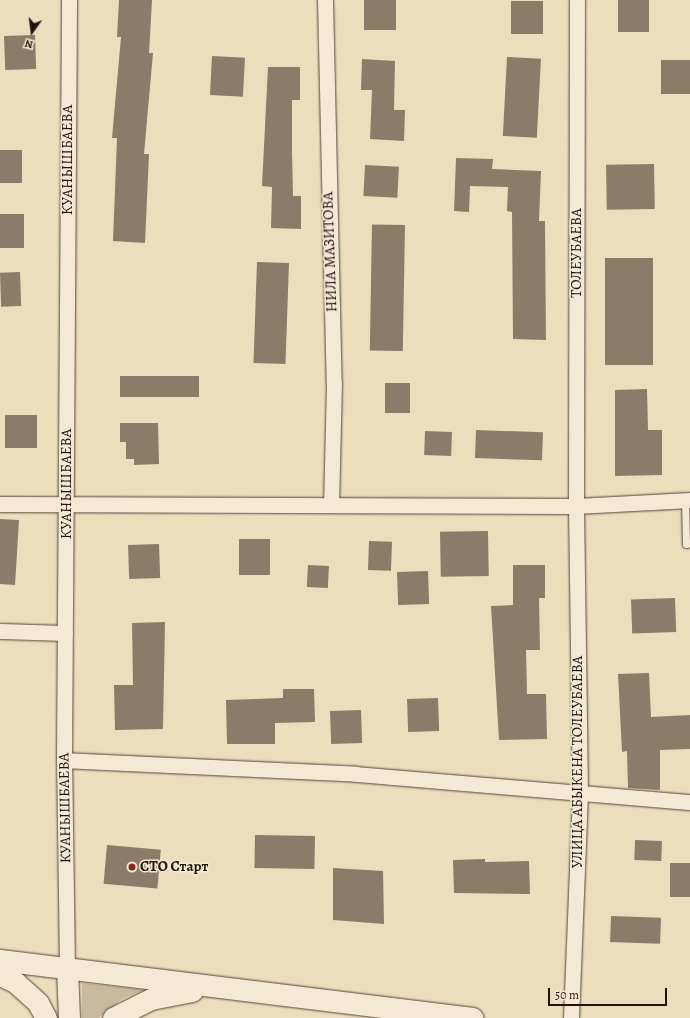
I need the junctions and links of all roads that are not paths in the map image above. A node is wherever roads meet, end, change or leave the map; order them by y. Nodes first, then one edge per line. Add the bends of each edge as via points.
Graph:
1 (69, 0) edge
2 (325, 0) edge
3 (577, 0) edge
4 (687, 500) edge
5 (331, 503) junction
6 (0, 504) edge
7 (67, 504) junction
8 (576, 506) junction
9 (690, 544) edge
10 (0, 631) edge
11 (65, 633) junction
12 (64, 760) junction
13 (580, 792) junction
14 (690, 802) edge
15 (0, 960) edge
16 (67, 968) junction
17 (0, 975) edge
18 (210, 988) junction
19 (46, 1018) edge
20 (69, 1018) edge
21 (113, 1018) edge
22 (472, 1018) edge
23 (571, 1018) edge

1 - 7 street, КУАНЫШБАЕВА
2 - 5 street, НИЛА МАЗИТОВА via 334,383
3 - 8 street, ТОЛЕУБАЕВА
4 - 8 street
4 - 9 lane via 686,544
5 - 7 street
5 - 8 street
6 - 7 street
7 - 11 street, КУАНЫШБАЕВА
8 - 13 street, УЛИЦА АБЫКЕНА ТОЛЕУБАЕВА
10 - 11 street
11 - 12 street, КУАНЫШБАЕВА
12 - 13 street via 356,774
12 - 16 street, КУАНЫШБАЕВА
13 - 14 street
13 - 23 street, УЛИЦА АБЫКЕНА ТОЛЕУБАЕВА
15 - 16 main road
16 - 18 main road
16 - 20 main road
17 - 19 main road via 15,982 38,1003
18 - 21 main road via 151,999
18 - 22 main road

